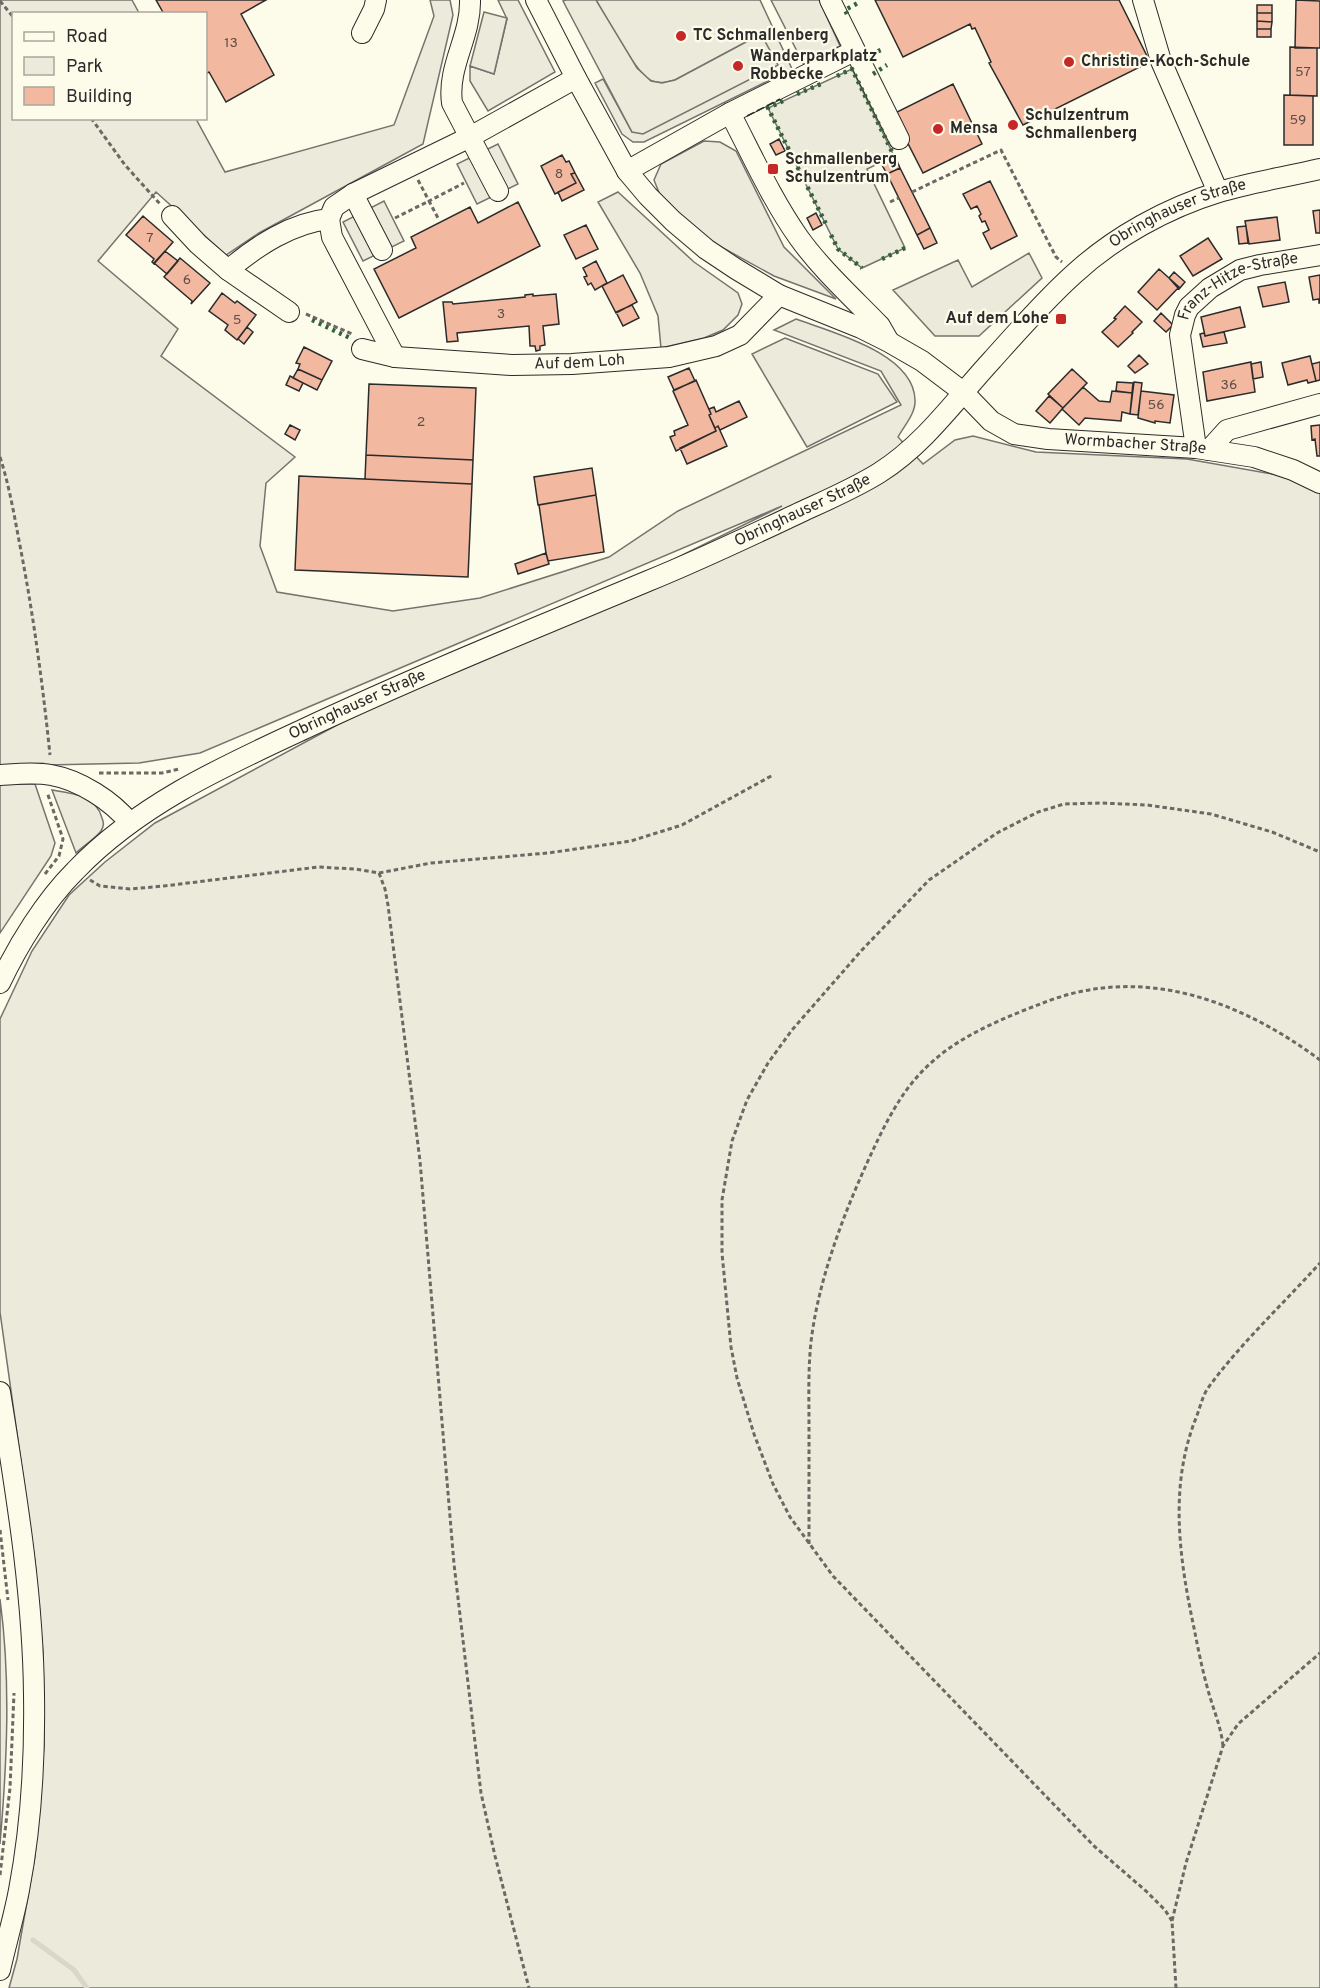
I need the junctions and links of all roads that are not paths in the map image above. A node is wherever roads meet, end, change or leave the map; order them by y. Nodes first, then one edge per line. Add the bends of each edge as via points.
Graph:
1 (376, 0) edge
2 (470, 0) edge
3 (536, 0) edge
4 (830, 0) edge
5 (1143, 0) edge
6 (362, 33) dead end
7 (854, 51) junction
8 (576, 78) junction
9 (730, 113) junction
10 (470, 137) junction
11 (899, 139) dead end
12 (1320, 169) edge
13 (627, 171) junction
14 (498, 192) dead end
15 (1218, 192) junction
16 (353, 194) junction
17 (172, 216) dead end
18 (329, 219) junction
19 (382, 250) dead end
20 (1320, 255) edge
21 (228, 270) junction
22 (779, 296) junction
23 (290, 312) road end
24 (889, 342) junction
25 (365, 349) road end
26 (395, 357) junction
27 (963, 392) junction
28 (1320, 404) edge
29 (1203, 449) junction
30 (1320, 483) edge
31 (0, 774) edge
32 (130, 823) junction
33 (0, 983) edge
34 (0, 1392) edge
35 (0, 1970) edge

1 - 6 street
2 - 10 street via 464,40 450,88 452,103
3 - 8 street
4 - 7 street
5 - 15 street via 1161,61
7 - 9 street
7 - 11 street
8 - 10 street
8 - 13 street
9 - 13 street
9 - 24 street via 783,215 816,258 880,326
10 - 14 street
10 - 16 street
12 - 15 street, Obringhauser Straße
13 - 22 street via 673,221 706,249
15 - 27 street, Obringhauser Straße via 1163,214 1107,247 1074,273
16 - 18 street via 334,207
16 - 19 street
17 - 21 street
18 - 21 street via 270,239
18 - 26 street via 332,237
20 - 29 street, Franz-Hitze-Straße via 1240,270 1210,288 1189,307 1180,335
21 - 23 street
22 - 24 street
22 - 26 street, Auf dem Loh via 740,335 716,346 669,357 512,365
24 - 27 street
25 - 26 street, Auf dem Loh
27 - 29 street, Wormbacher Straße via 991,421 1014,434
27 - 32 street, Obringhauser Straße via 907,453 853,487 713,554 363,702 221,767
28 - 29 street via 1227,430
29 - 30 street, Wormbacher Straße via 1254,457
31 - 32 street via 46,775 80,785 121,812
32 - 33 street, Obringhauser Straße via 53,895
34 - 35 street via 26,1571 34,1696 26,1840

